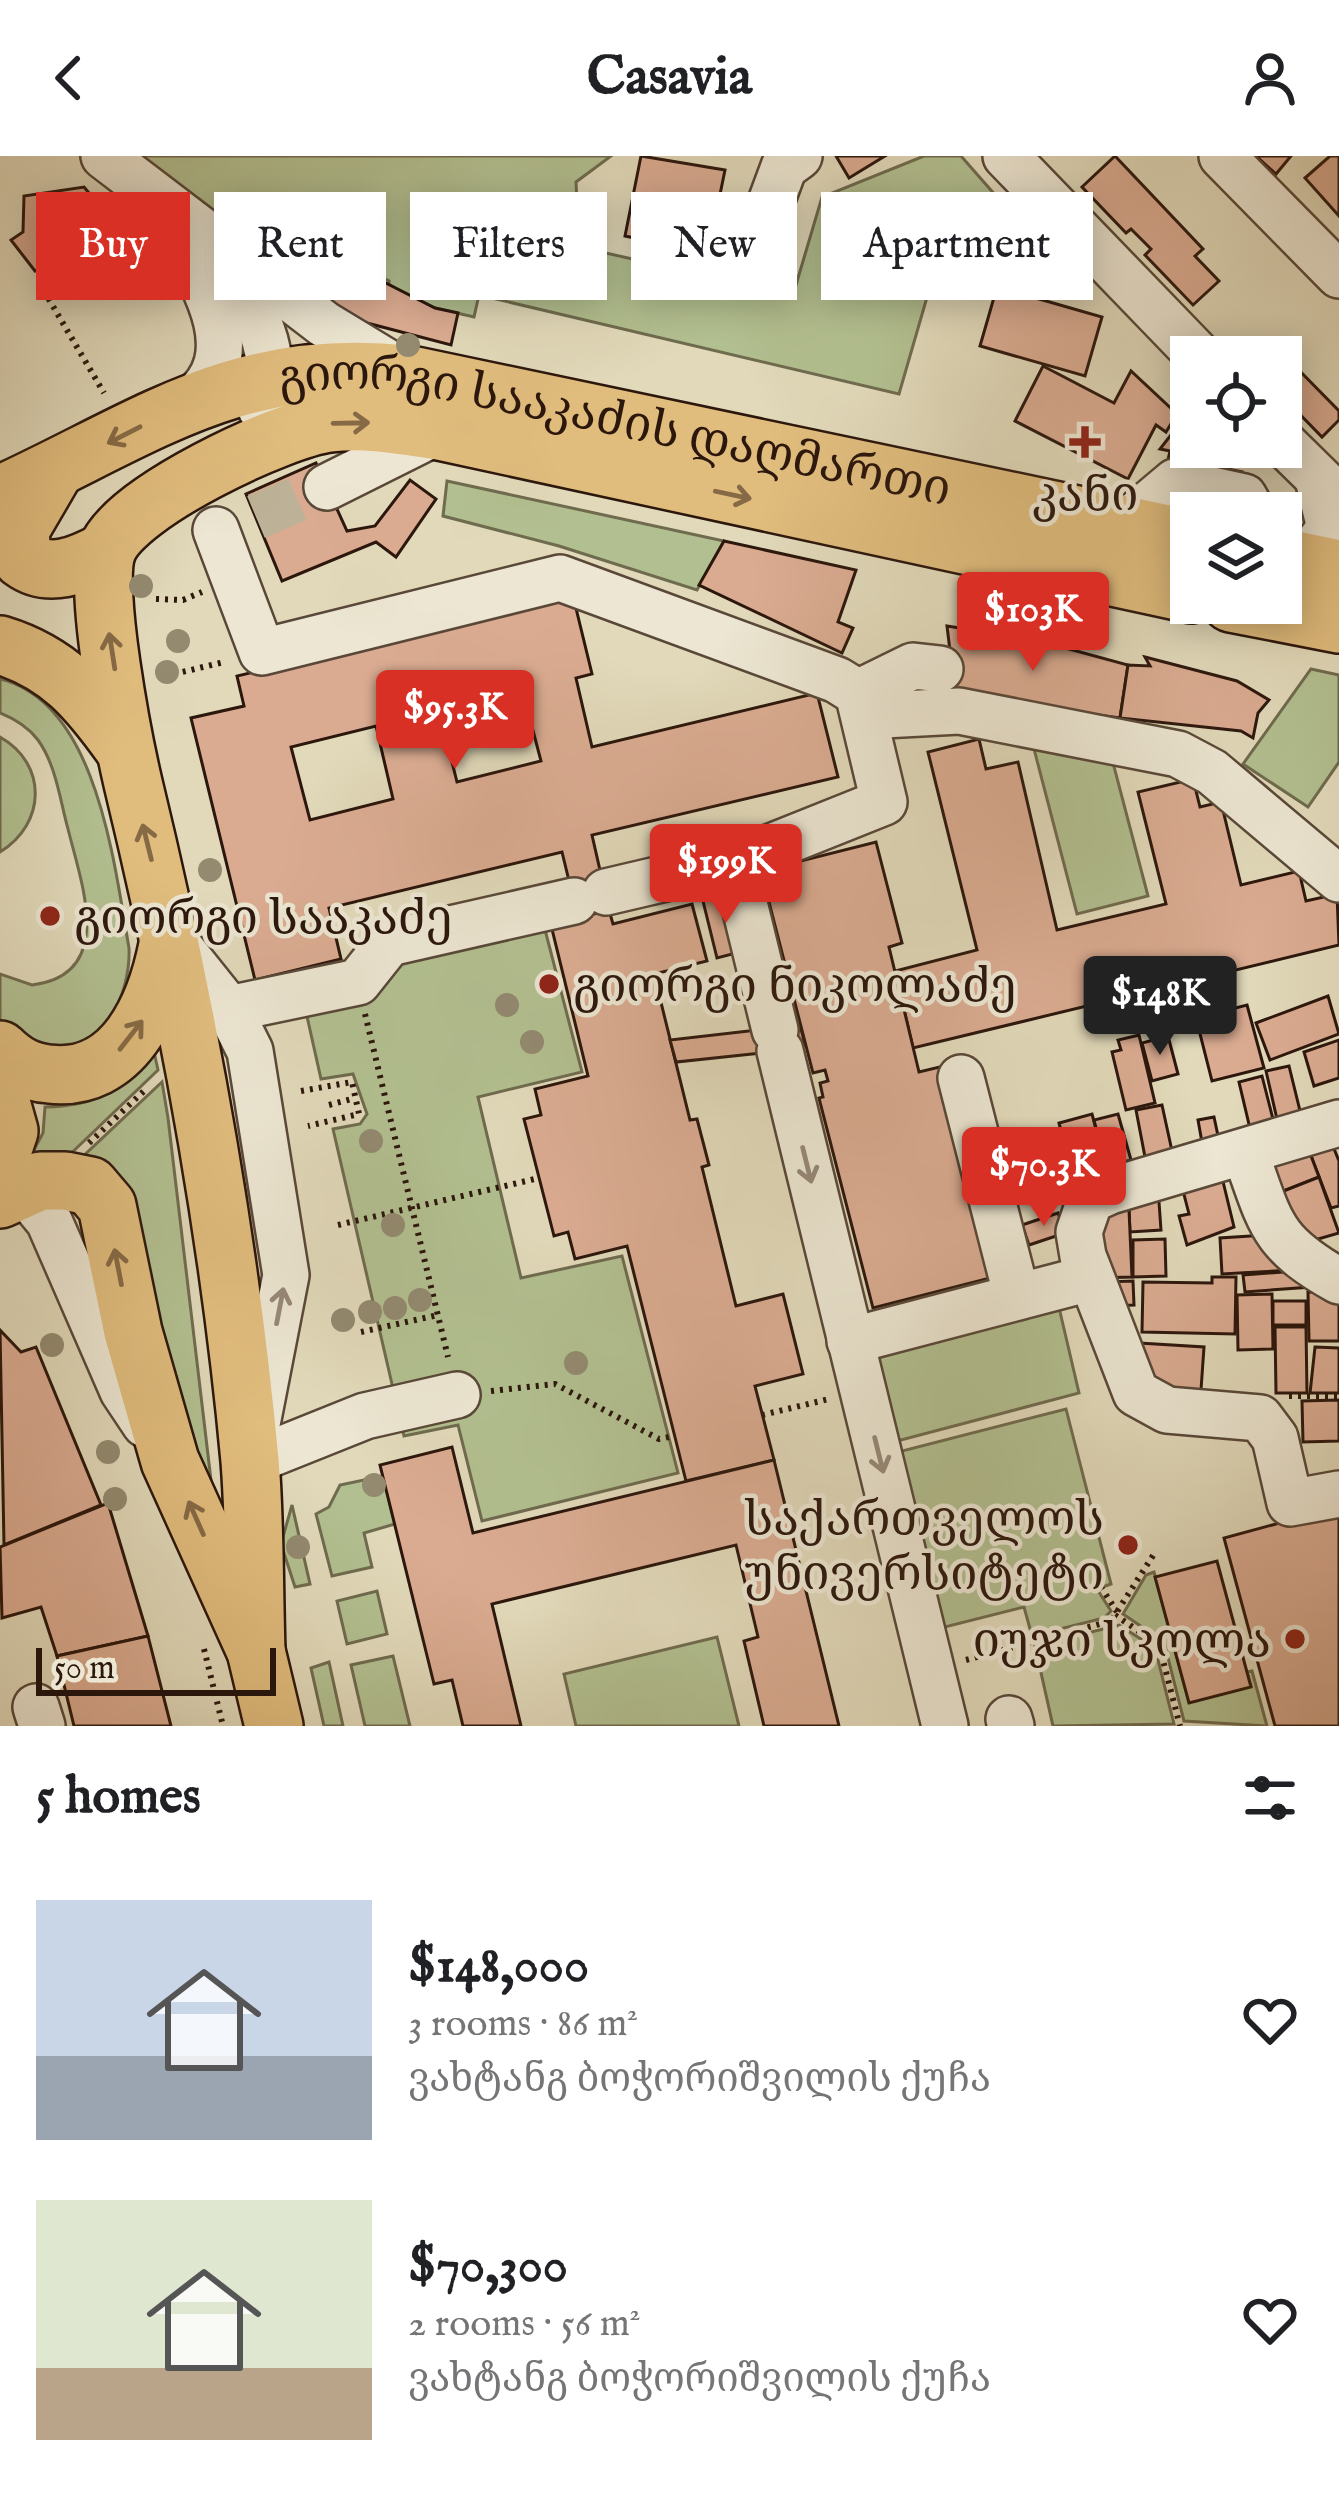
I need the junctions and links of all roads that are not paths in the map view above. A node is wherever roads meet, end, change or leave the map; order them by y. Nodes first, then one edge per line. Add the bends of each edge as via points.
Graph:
1 (104, 156) edge
2 (799, 156) edge
3 (1006, 156) edge
4 (1222, 156) edge
5 (147, 192) edge
6 (775, 192) edge
7 (190, 225) edge
8 (207, 238) junction
9 (190, 263) edge
10 (1339, 275) edge
11 (1180, 336) edge
12 (406, 374) junction
13 (269, 377) junction
14 (193, 399) junction
15 (439, 431) junction
16 (1302, 462) edge
17 (55, 470) junction
18 (203, 474) junction
19 (327, 487) tunnel mouth
20 (1328, 489) edge
21 (1221, 492) edge
22 (0, 495) edge
23 (148, 508) junction
24 (1124, 525) junction
25 (1170, 535) edge
26 (106, 551) junction
27 (1304, 562) edge
28 (1170, 589) edge
29 (0, 645) edge
30 (940, 669) dead end
31 (861, 704) junction
32 (125, 750) junction
33 (734, 862) junction
34 (1339, 879) edge
35 (170, 934) junction
36 (230, 1009) junction
37 (0, 1050) edge
38 (962, 1078) dead end
39 (0, 1099) edge
40 (1339, 1123) edge
41 (1244, 1152) junction
42 (5, 1177) edge
43 (1090, 1278) junction
44 (1339, 1281) edge
45 (1017, 1297) junction
46 (850, 1342) junction
47 (457, 1395) road end
48 (250, 1462) junction
49 (1339, 1494) edge
50 (256, 1652) junction
51 (274, 1726) edge
52 (945, 1726) edge

1 - 5 street
2 - 6 street via 784,167
3 - 11 street
4 - 10 street
7 - 8 street
8 - 12 street
8 - 13 street via 257,316
9 - 14 street via 217,316 220,359
12 - 13 main road, გიორგი სააკაძის დაღმართი via 338,369
12 - 24 main road, გიორგი სააკაძის დაღმართი
13 - 14 main road, გიორგი სააკაძის დაღმართი
13 - 18 street via 257,416
14 -> 17 main road, გიორგი სააკაძის დაღმართი
18 -> 15 main road, გიორგი სააკაძის დაღმართი via 274,436 315,425
15 - 19 street
15 -> 28 main road, გიორგი სააკაძის დაღმართი
16 - 20 street
17 - 22 main road, გიორგი სააკაძის დაღმართი
17 - 26 main road via 20,530 22,559 57,569
18 - 23 main road, გიორგი სააკაძის დაღმართი
20 - 27 street via 1330,527
21 - 24 street via 1175,482
23 - 26 main road, გიორგი სააკაძის დაღმართი
23 - 31 street via 236,523 262,652 560,578
24 - 25 main road, გიორგი სააკაძის დაღმართი
32 -> 26 main road
29 - 32 main road via 71,681
30 - 31 street via 913,666
31 - 33 street via 884,802
31 - 34 street via 959,711 1178,754 1212,772
35 -> 32 main road
33 - 36 street via 389,943 358,982
33 -> 46 street
35 - 36 street
37 -> 35 main road via 36,1073 64,1076 106,1062 148,1013
35 - 48 main road via 196,1063
48 -> 36 street via 286,1275 250,1051
38 - 45 street
39 - 42 main road via 10,1130
40 - 41 street
41 - 43 street via 1090,1201 1079,1232
41 - 44 street via 1291,1253
50 -> 42 main road via 170,1461 107,1206 90,1186
43 - 45 street
43 - 49 street via 1136,1393 1167,1410 1260,1418 1280,1453 1290,1503
45 - 46 street
46 -> 52 street
47 - 48 street via 365,1416
48 - 50 main road
50 - 51 main road

